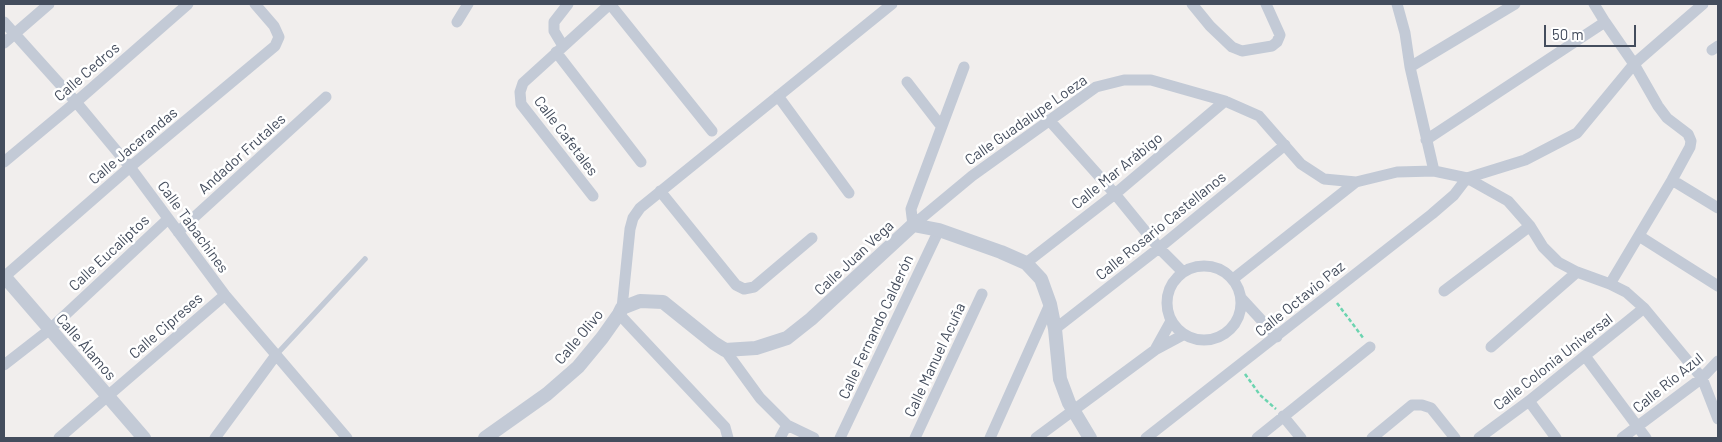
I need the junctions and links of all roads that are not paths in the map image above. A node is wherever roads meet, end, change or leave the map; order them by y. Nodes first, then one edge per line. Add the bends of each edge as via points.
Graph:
1 (49, 4) edge
2 (188, 4) edge
3 (255, 4) edge
4 (468, 4) edge
5 (568, 4) edge
6 (610, 4) edge
7 (892, 4) edge
8 (1192, 4) edge
9 (1266, 4) edge
10 (1397, 4) edge
11 (1515, 4) edge
12 (1594, 4) edge
13 (1703, 4) edge
14 (4, 22) edge
15 (457, 22) dead end
16 (1604, 22) junction
17 (14, 34) junction
18 (4, 43) edge
19 (560, 49) junction
20 (1634, 64) junction
21 (964, 67) dead end
22 (1410, 67) junction
23 (907, 82) dead end
24 (778, 96) junction
25 (326, 97) dead end
26 (1225, 101) junction
27 (76, 102) junction
28 (1049, 120) junction
29 (941, 126) junction
30 (712, 131) dead end
31 (1426, 140) junction
32 (1285, 145) junction
33 (4, 162) edge
34 (641, 162) dead end
35 (130, 167) junction
36 (1434, 171) junction
37 (1467, 178) junction
38 (1672, 180) junction
39 (1356, 182) junction
40 (660, 191) junction
41 (849, 193) dead end
42 (1115, 194) junction
43 (593, 196) dead end
44 (1718, 208) edge
45 (168, 219) junction
46 (912, 225) junction
47 (1530, 226) junction
48 (939, 230) junction
49 (178, 232) junction
50 (1639, 236) junction
51 (812, 238) dead end
52 (1159, 248) junction
53 (365, 259) dead end
54 (1026, 263) junction
55 (1183, 272) junction
56 (1577, 272) junction
57 (4, 277) edge
58 (1233, 279) junction
59 (1610, 284) junction
60 (1718, 286) edge
61 (1444, 291) dead end
62 (982, 294) dead end
63 (225, 295) junction
64 (1242, 299) junction
65 (1050, 304) junction
66 (1644, 308) junction
67 (620, 311) junction
68 (1171, 322) junction
69 (1055, 329) junction
70 (49, 330) junction
71 (1183, 334) junction
72 (1277, 337) junction
73 (1370, 347) road end
74 (1491, 347) dead end
75 (725, 350) junction
76 (1155, 350) junction
77 (276, 355) junction
78 (1585, 356) junction
79 (1718, 361) edge
80 (4, 365) edge
81 (1702, 378) junction
82 (108, 397) junction
83 (1529, 401) junction
84 (1074, 411) junction
85 (1284, 416) junction
86 (1718, 419) edge
87 (787, 425) junction
88 (1637, 427) junction
89 (220, 436) edge
90 (59, 438) edge
91 (144, 438) edge
92 (347, 438) edge
93 (485, 438) edge
94 (728, 438) edge
95 (780, 438) edge
96 (814, 438) edge
97 (840, 438) edge
98 (914, 438) edge
99 (990, 438) edge
100 (1036, 438) edge
101 (1090, 438) edge
102 (1146, 438) edge
103 (1257, 438) edge
104 (1301, 438) edge
105 (1372, 438) edge
106 (1455, 438) edge
107 (1479, 438) edge
108 (1556, 438) edge
109 (1622, 438) edge
110 (1646, 438) edge

1 - 17 street
2 - 27 street, Calle Cedros
3 - 35 street, Calle Jacarandas via 279,36 275,46
4 - 15 street
5 - 19 street via 554,22
6 - 19 street
6 - 30 street
7 - 24 street
8 - 9 street via 1232,47 1242,51 1272,46 1277,42 1280,35
10 - 22 street
11 - 22 street
12 - 16 street
13 - 20 street
14 - 17 street, Calle Tabachines
16 - 20 street
16 - 31 street
17 - 18 street
17 - 27 street, Calle Tabachines
19 - 34 street
19 - 43 street, Calle Cafetales via 522,83 521,104
20 - 37 street via 1577,134 1525,160
20 - 38 street via 1667,118 1688,134 1690,147
21 - 29 street
22 - 31 street
23 - 29 street
24 - 40 street
24 - 41 street
25 - 49 street, Andador Frutales
26 - 28 street, Calle Guadalupe Loeza via 1151,80 1124,80 1096,87
26 - 32 street, Calle Guadalupe Loeza via 1259,116
26 - 42 street, Calle Mar Arábigo
27 - 33 street, Calle Cedros
27 - 35 street, Calle Tabachines
28 - 42 street
28 - 46 street, Calle Guadalupe Loeza
29 - 46 street via 911,209
31 - 36 street
32 - 39 street, Calle Guadalupe Loeza via 1301,164 1324,179
32 - 52 street, Calle Rosario Castellanos
35 - 45 street, Calle Tabachines
35 - 57 street, Calle Jacarandas
36 - 37 street, Calle Guadalupe Loeza
36 - 39 street, Calle Guadalupe Loeza via 1396,172
37 - 47 street via 1508,202
37 - 72 street, Calle Octavio Paz via 1454,195 1432,214
38 - 44 street
38 - 50 street
39 - 58 street
40 - 51 street via 736,285 744,289 754,287
40 - 67 street, Calle Olivo via 633,218
42 - 52 street
42 - 54 street, Calle Mar Arábigo
45 - 49 street, Calle Tabachines
45 - 70 street, Calle Eucaliptos
46 - 48 street, Calle Juan Vega
46 - 75 street, Calle Juan Vega via 787,338 756,348
47 - 56 street via 1543,247 1558,262
47 - 61 street
48 - 54 street, Calle Juan Vega
48 - 97 street, Calle Fernando Calderón
49 - 63 street, Calle Tabachines
50 - 59 street
50 - 60 street
52 - 55 street
52 - 69 street, Calle Rosario Castellanos
53 - 77 lane
54 - 65 street, Calle Juan Vega via 1041,279
55 - 58 street via 1200,266 1218,268
55 - 68 street via 1168,295 1166,304
56 - 59 street
56 - 74 street
57 - 70 street, Calle Álamos
58 - 64 street
59 - 66 street via 1626,292
62 - 98 street, Calle Manuel Acuña
63 - 77 street, Calle Tabachines
63 - 82 street, Calle Cipreses
64 - 71 street via 1238,320 1224,336 1203,342
64 - 72 street
65 - 69 street, Calle Juan Vega
65 - 99 street
66 - 78 street, Calle Colonia Universal
66 - 81 street
67 - 75 street via 640,300 663,302
67 - 93 street, Calle Olivo via 578,367 547,394
67 - 94 street via 725,428
68 - 71 street
68 - 76 street
69 - 84 street, Calle Juan Vega via 1060,379
70 - 80 street, Calle Eucaliptos
70 - 82 street, Calle Álamos
71 - 76 street
72 - 102 street, Calle Octavio Paz
73 - 85 street
75 - 87 street via 760,398
76 - 84 street
77 - 89 street
77 - 92 street, Calle Tabachines
78 - 83 street, Calle Colonia Universal
78 - 88 street
79 - 81 street, Calle Río Azul
81 - 86 street
81 - 88 street, Calle Río Azul
82 - 90 street, Calle Cipreses
82 - 91 street, Calle Álamos
83 - 107 street, Calle Colonia Universal
83 - 108 street
84 - 100 street
84 - 101 street, Calle Juan Vega
85 - 103 street
85 - 104 street
87 - 95 street
87 - 96 street
88 - 109 street, Calle Río Azul
88 - 110 street
105 - 106 street via 1412,405 1432,408

